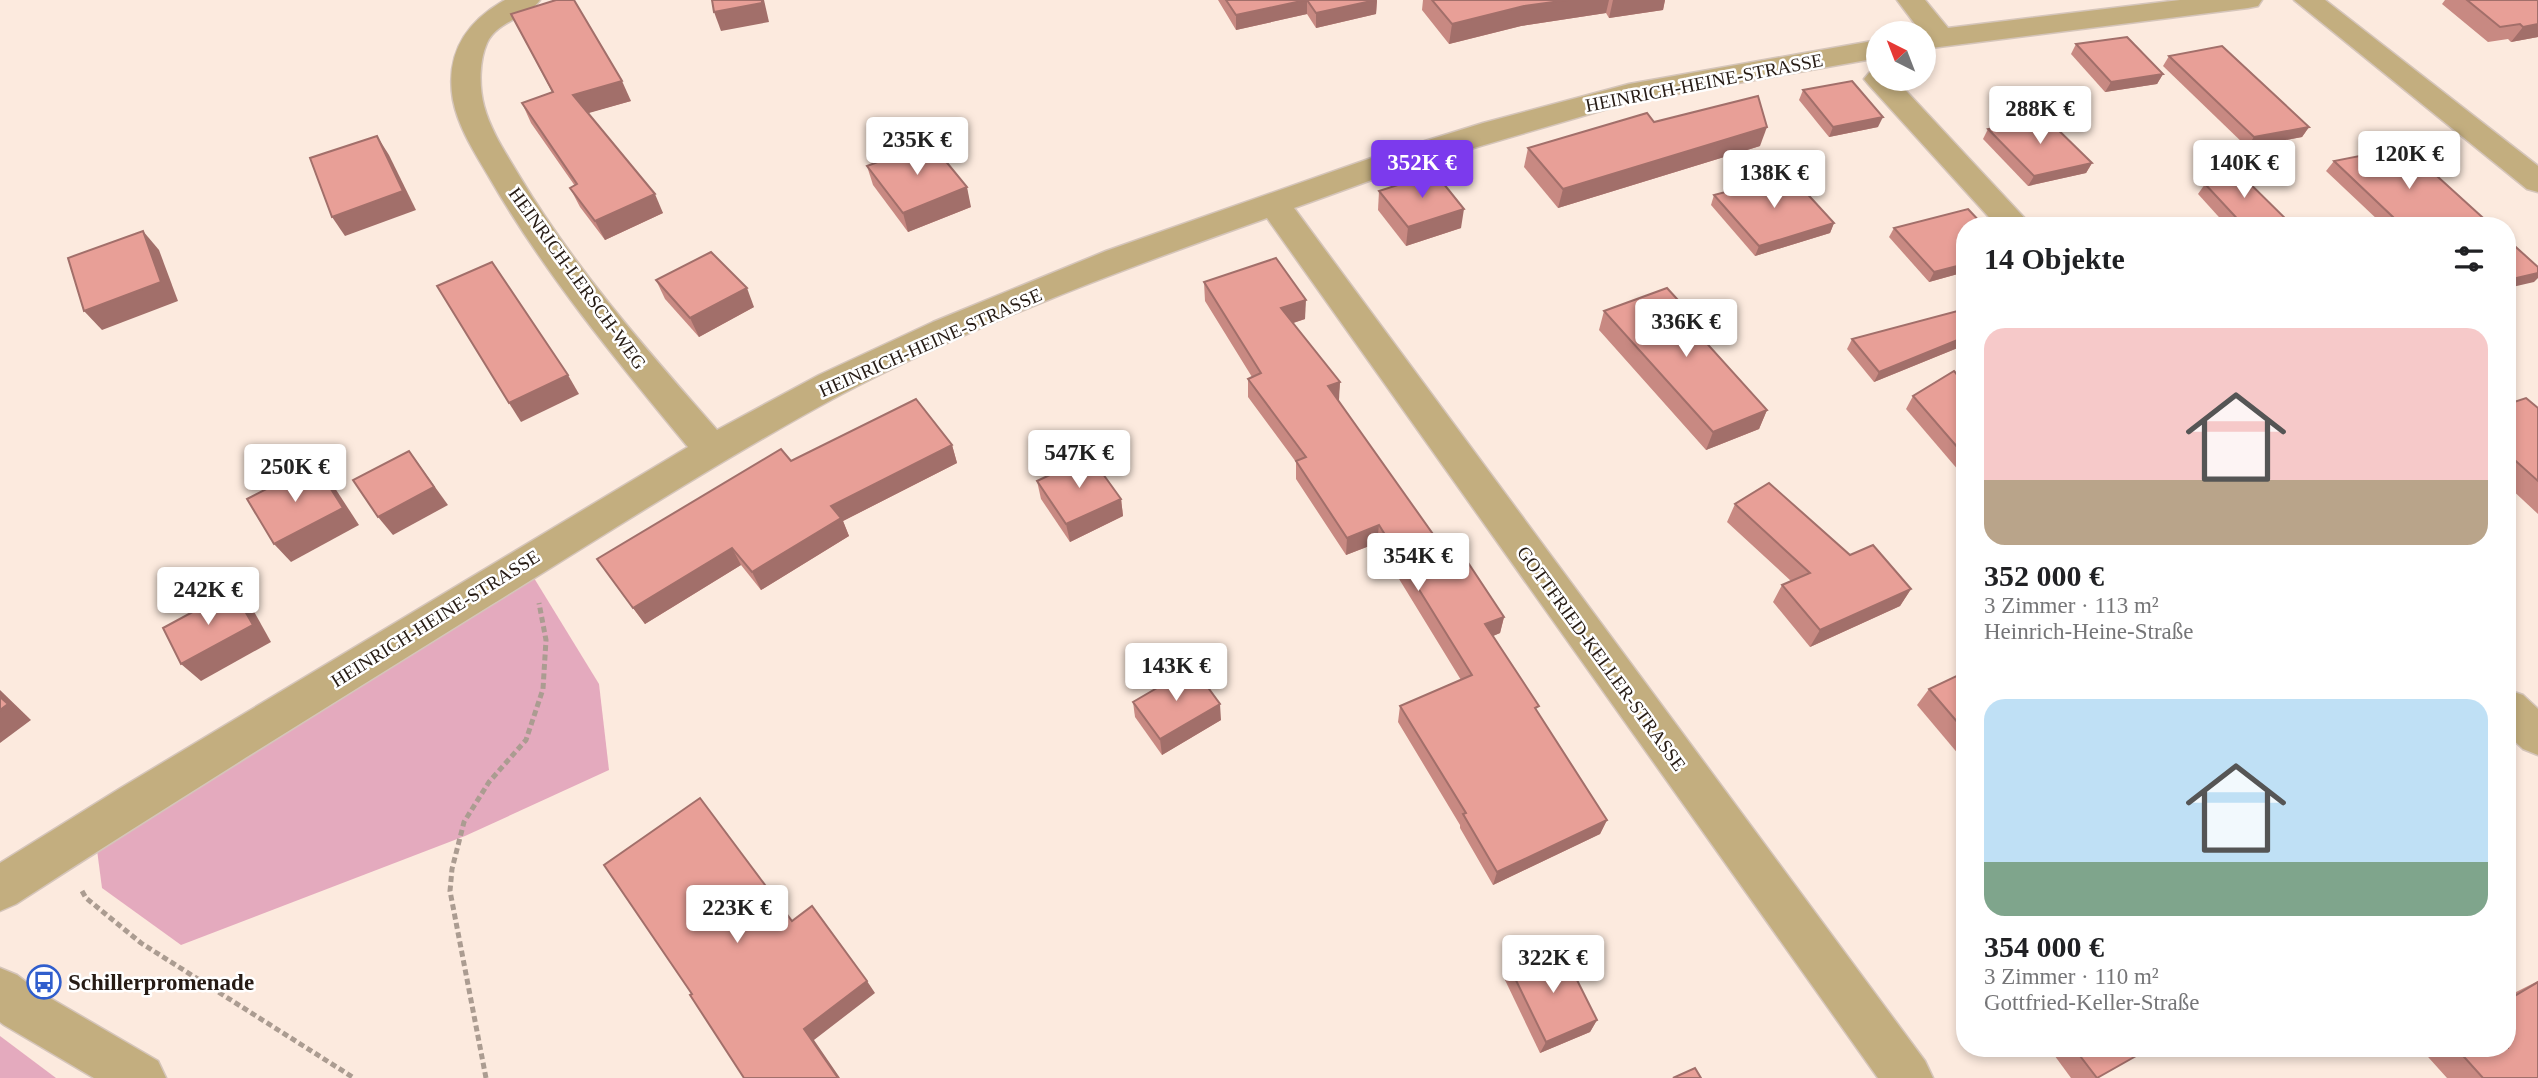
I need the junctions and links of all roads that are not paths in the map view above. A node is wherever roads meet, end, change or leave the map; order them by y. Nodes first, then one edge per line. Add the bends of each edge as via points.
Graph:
1 (526, 0) edge
2 (1911, 0) edge
3 (2248, 0) edge
4 (2308, 0) edge
5 (1922, 21) edge
6 (1936, 37) edge
7 (1866, 51) edge
8 (1891, 91) edge
9 (2538, 182) edge
10 (1274, 204) junction
11 (2008, 217) edge
12 (712, 450) junction
13 (2516, 715) edge
14 (2538, 736) edge
15 (0, 889) edge
16 (0, 992) edge
17 (141, 1078) edge
18 (1908, 1078) edge

1 - 12 street, HEINRICH-LERSCH-WEG via 496,16 475,38 468,62 468,101 515,196 638,362
2 - 5 street
3 - 6 street
4 - 9 street
7 - 10 street, HEINRICH-HEINE-STRASSE via 1629,93 1391,162
8 - 11 street
10 - 12 street, HEINRICH-HEINE-STRASSE via 1118,259 945,331 832,384
10 - 18 street, GOTTFRIED-KELLER-STRASSE
12 - 15 street, HEINRICH-HEINE-STRASSE
13 - 14 street
16 - 17 street

